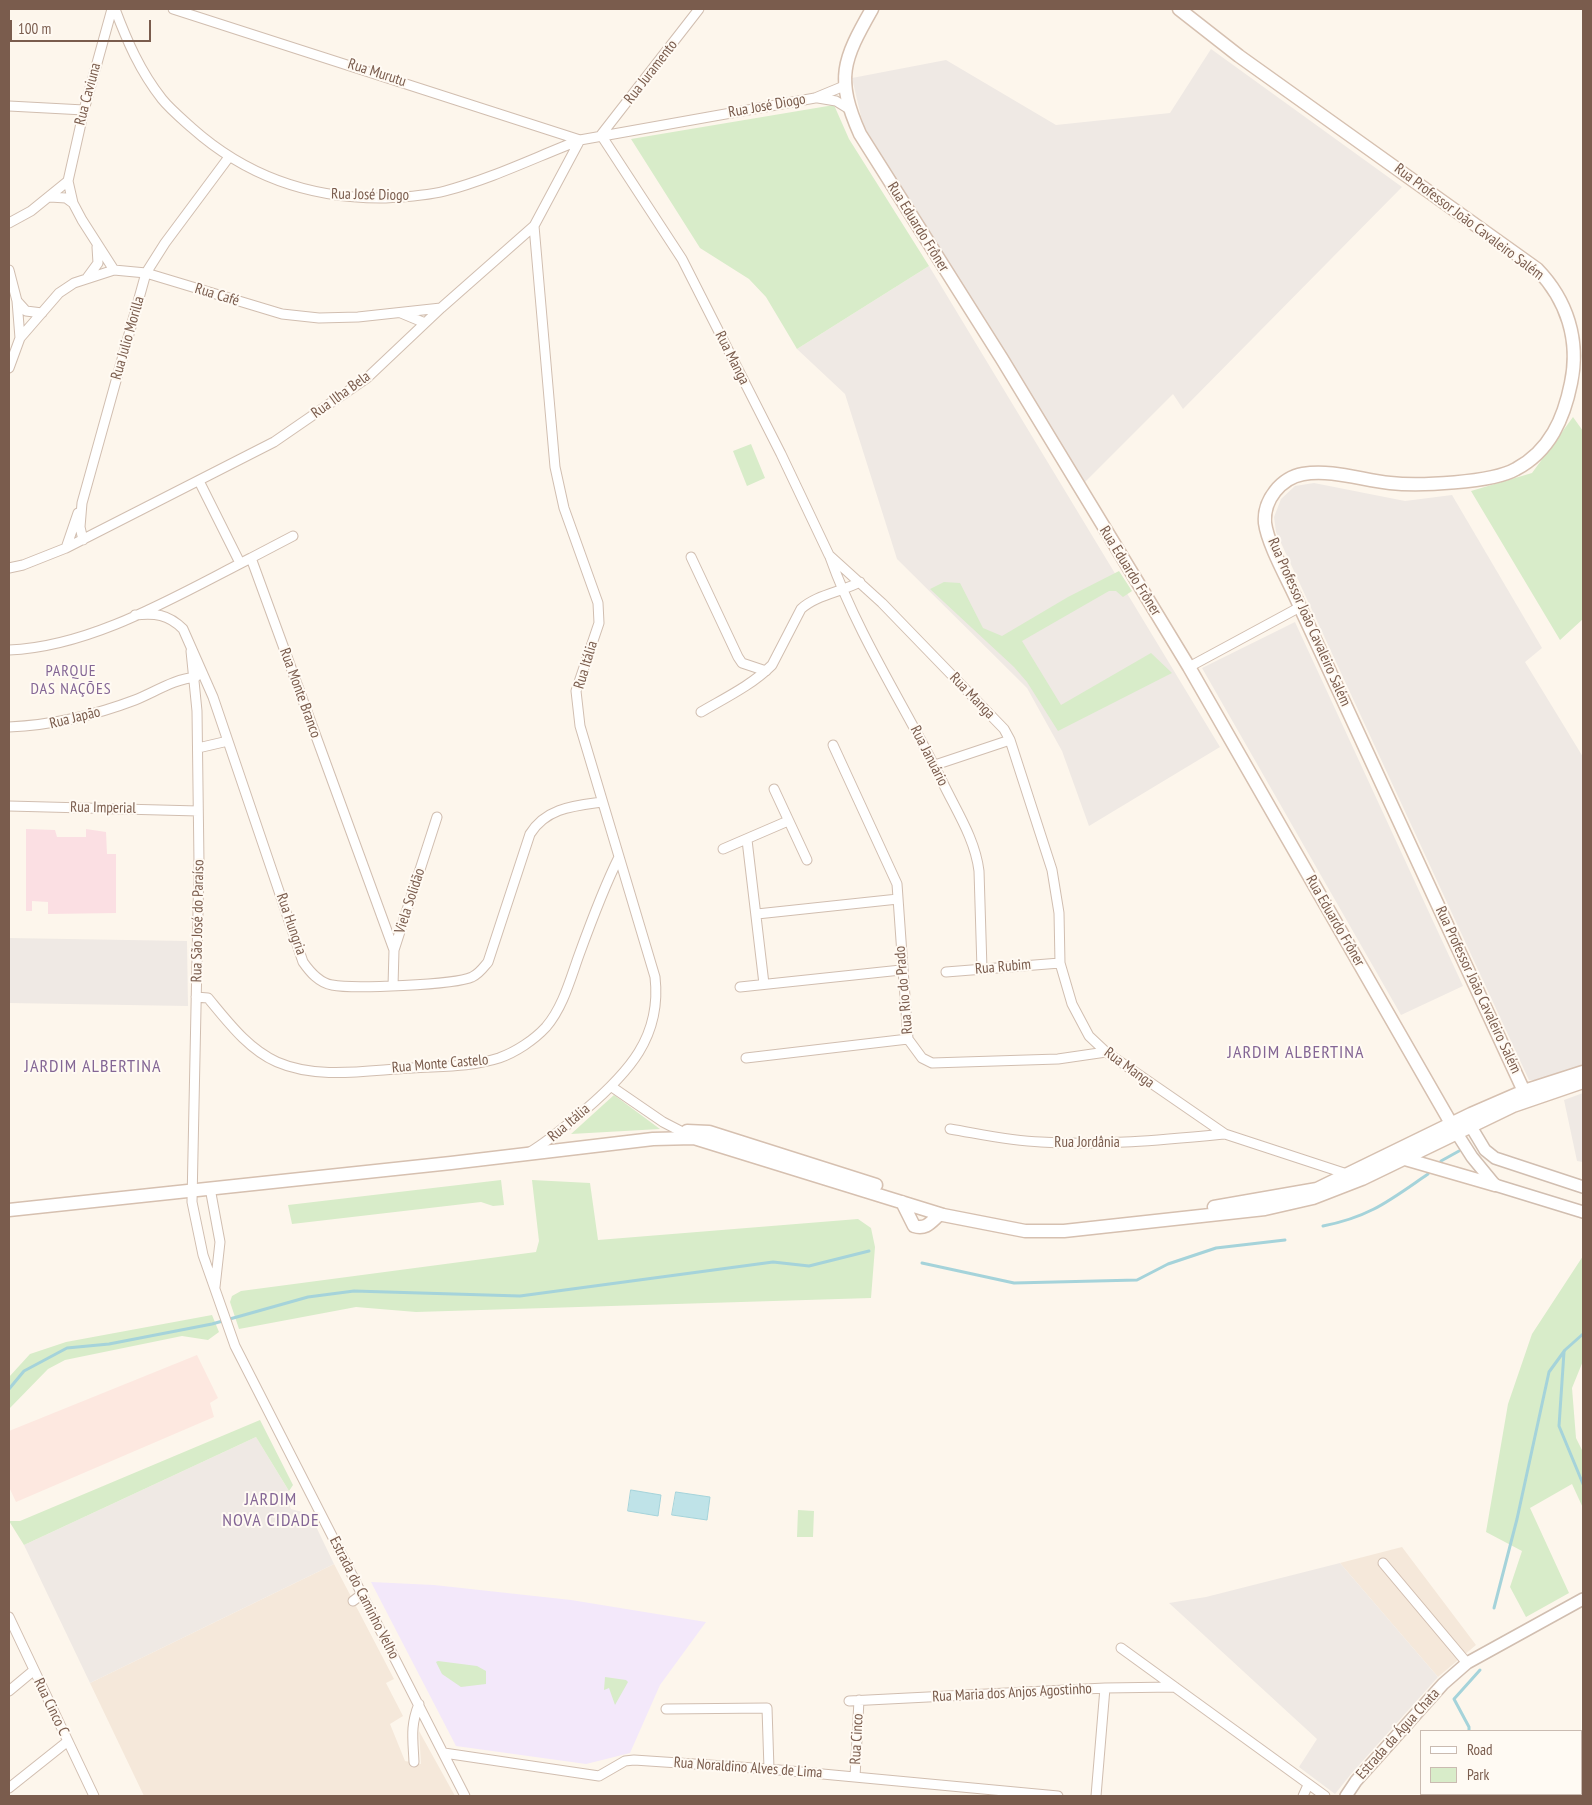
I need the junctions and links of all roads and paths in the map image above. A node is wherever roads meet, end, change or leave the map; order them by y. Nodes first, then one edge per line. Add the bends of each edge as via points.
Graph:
1 (113, 9) edge
2 (173, 9) edge
3 (699, 9) edge
4 (872, 9) edge
5 (1179, 9) edge
6 (844, 86) junction
7 (815, 98) junction
8 (9, 106) edge
9 (849, 109) junction
10 (84, 110) junction
11 (601, 134) junction
12 (580, 140) junction
13 (229, 157) junction
14 (68, 181) junction
15 (50, 197) junction
16 (73, 203) junction
17 (9, 223) edge
18 (534, 226) junction
19 (96, 243) junction
20 (9, 270) edge
21 (114, 270) junction
22 (146, 273) junction
23 (85, 280) junction
24 (17, 301) junction
25 (441, 308) junction
26 (42, 312) junction
27 (398, 312) junction
28 (425, 323) junction
29 (20, 338) junction
30 (9, 368) edge
31 (199, 481) junction
32 (82, 503) junction
33 (293, 536) dead end
34 (83, 540) junction
35 (66, 548) junction
36 (829, 555) junction
37 (691, 557) dead end
38 (251, 558) junction
39 (240, 563) junction
40 (9, 568) edge
41 (860, 582) junction
42 (842, 591) junction
43 (1300, 607) junction
44 (135, 615) junction
45 (9, 650) edge
46 (192, 651) junction
47 (1189, 667) junction
48 (766, 671) junction
49 (196, 677) junction
50 (701, 712) dead end
51 (9, 727) edge
52 (1010, 740) junction
53 (228, 741) junction
54 (833, 745) dead end
55 (198, 748) junction
56 (935, 766) junction
57 (774, 789) dead end
58 (602, 802) junction
59 (9, 806) edge
60 (198, 811) junction
61 (437, 817) dead end
62 (788, 821) junction
63 (747, 840) junction
64 (724, 849) dead end
65 (619, 857) junction
66 (807, 860) dead end
67 (898, 899) junction
68 (757, 914) junction
69 (394, 950) junction
70 (1060, 963) junction
71 (982, 969) junction
72 (901, 970) junction
73 (946, 972) dead end
74 (764, 984) junction
75 (393, 986) junction
76 (740, 987) dead end
77 (196, 997) junction
78 (908, 1039) junction
79 (1106, 1052) junction
80 (746, 1058) dead end
81 (1583, 1072) edge
82 (1583, 1082) edge
83 (612, 1087) junction
84 (1526, 1096) junction
85 (1470, 1125) junction
86 (1454, 1128) junction
87 (950, 1129) dead end
88 (679, 1131) junction
89 (1225, 1134) junction
90 (694, 1138) junction
91 (524, 1155) junction
92 (1405, 1159) junction
93 (1348, 1174) junction
94 (1362, 1179) junction
95 (1495, 1185) junction
96 (210, 1188) junction
97 (1583, 1188) edge
98 (192, 1190) junction
99 (902, 1202) junction
100 (9, 1210) edge
101 (1583, 1212) edge
102 (940, 1214) junction
103 (215, 1289) junction
104 (1383, 1563) dead end
105 (361, 1595) junction
106 (1583, 1599) edge
107 (353, 1601) dead end
108 (9, 1618) edge
109 (1120, 1648) dead end
110 (1467, 1663) junction
111 (34, 1671) junction
112 (1175, 1687) junction
113 (1105, 1688) junction
114 (9, 1691) edge
115 (859, 1700) junction
116 (849, 1701) dead end
117 (419, 1704) junction
118 (666, 1709) dead end
119 (68, 1741) junction
120 (444, 1753) junction
121 (414, 1762) dead end
122 (769, 1769) junction
123 (854, 1777) junction
124 (1308, 1785) junction
125 (9, 1788) edge
126 (94, 1796) edge
127 (465, 1796) edge
128 (1058, 1796) edge
129 (1096, 1796) edge
130 (1303, 1796) edge
131 (1325, 1796) edge
132 (1346, 1796) edge

1 - 10 street, Rua Caviuna
1 - 13 street, Rua José Diogo via 142,72 163,100 210,144
2 - 12 street, Rua Murutu
3 - 11 street, Rua Juramento
4 - 6 main road, Rua Eduardo Frôner via 849,52
5 - 43 main road, Rua Professor João Cavaleiro Salém via 1239,56 1537,269 1562,302 1574,340 1574,369 1562,416 1546,445 1517,469 1501,476 1420,484 1324,473 1305,474 1292,477 1280,486 1271,497 1265,523
6 - 7 street, Rua José Diogo
6 - 9 main road, Rua Eduardo Frôner
7 - 9 street, Rua José Diogo via 836,101
7 - 11 street, Rua José Diogo
8 - 10 street
9 - 47 main road, Rua Eduardo Frôner via 860,134 1002,358
10 - 14 street, Rua Caviuna
11 - 12 street
11 - 36 street, Rua Manga via 682,259 782,454
12 - 13 street, Rua José Diogo via 445,191 408,197 334,196 265,176
12 - 18 street, Rua Ilha Bela
13 - 22 street, Rua Julio Morilla
14 - 15 street
14 - 16 street
15 - 16 street via 66,198
15 - 17 street
16 - 19 street
18 - 25 street, Rua Ilha Bela
18 - 58 street, Rua Itália via 555,466 564,508 598,603 599,623 576,691 580,726
19 - 21 street
19 - 23 street via 98,263
20 - 24 street
21 - 22 street, Rua Café
21 - 23 street
22 - 27 street, Rua Café via 282,314 319,318
22 - 32 street, Rua Julio Morilla
23 - 26 street via 59,293
24 - 26 street via 26,311
24 - 29 street
25 - 27 street, Rua Café
25 - 28 street, Rua Ilha Bela
26 - 29 street
27 - 28 street, Rua Café
28 - 31 street, Rua Ilha Bela via 367,378 305,422
29 - 30 street
31 - 34 street, Rua Ilha Bela
31 - 39 street
32 - 34 street, Rua Julio Morilla via 80,527
32 - 35 street
33 - 38 street
34 - 35 street, Rua Ilha Bela
35 - 40 street, Rua Ilha Bela
36 - 41 street, Rua Manga
36 - 42 street, Rua Januário
37 - 48 street via 738,657 742,663
38 - 39 street
38 - 69 street, Rua Monte Branco
39 - 44 street
41 - 42 street
41 - 52 street, Rua Manga via 1004,729
42 - 48 street via 807,603 801,609
42 - 56 street, Rua Januário
43 - 47 street
43 - 84 main road, Rua Professor João Cavaleiro Salém
44 - 45 street via 82,637 33,649
44 - 46 street, Rua Hungria via 163,615 175,621 183,629
46 - 49 street, Rua São José do Paraíso
46 - 53 street, Rua Hungria
47 - 86 main road, Rua Eduardo Frôner
48 - 50 street
49 - 51 street, Rua Japão via 183,678 136,699 76,719 44,726
49 - 55 street, Rua São José do Paraíso
52 - 56 street
52 - 70 street, Rua Manga via 1057,892
53 - 55 street
53 - 75 street, Rua Hungria via 300,953 310,971 332,986
54 - 67 street, Rua Rio do Prado via 896,884
55 - 60 street, Rua São José do Paraíso
56 - 71 street, Rua Januário via 977,855
57 - 62 street
58 - 65 street, Rua Itália
58 - 75 street, Rua Hungria via 557,810 536,824 488,962 481,971 461,981
59 - 60 street, Rua Imperial
60 - 77 street, Rua São José do Paraíso
61 - 69 street, Viela Solidão
62 - 63 street
62 - 66 street
63 - 64 street
63 - 68 street
65 - 77 street, Rua Monte Castelo via 554,1017 531,1040 500,1057 464,1064 339,1072 296,1068 259,1052 208,998
65 - 83 street, Rua Itália via 655,976 658,998 646,1039
67 - 68 street
67 - 72 street, Rua Rio do Prado
68 - 74 street
69 - 75 street, Viela Solidão
70 - 71 street, Rua Rubim
70 - 79 street, Rua Manga via 1080,1020 1089,1036
71 - 73 street, Rua Rubim
72 - 74 street
72 - 78 street, Rua Rio do Prado
74 - 76 street
77 - 98 street, Rua São José do Paraíso
78 - 79 street, Rua Rio do Prado via 922,1058 932,1063 1058,1060
78 - 80 street
79 - 89 street, Rua Manga
81 - 84 main road
82 - 84 main road
83 - 88 street
83 - 91 street, Rua Itália via 549,1141
84 - 85 main road
84 - 86 main road
85 - 86 main road
85 - 97 street via 1485,1150 1495,1158
86 - 92 main road
86 - 93 main road
86 - 95 street
87 - 89 street, Rua Jordânia via 1007,1139 1081,1144 1132,1143
88 - 90 street
88 - 91 main road via 574,1142
88 - 93 main road via 710,1132 930,1203 992,1220 1033,1226 1224,1206 1317,1189
89 - 93 street, Rua Manga
90 - 91 main road via 653,1139
90 - 99 main road
91 - 96 main road
92 - 94 main road
92 - 95 main road
93 - 94 street, Rua Manga
94 - 102 main road via 1313,1198 1265,1209 1064,1231 1025,1232
95 - 101 street
96 - 98 main road
96 - 103 street, Estrada do Caminho Velho via 220,1242
98 - 100 main road
98 - 103 street, Estrada do Caminho Velho via 193,1213
99 - 102 main road
99 - 102 main road via 917,1228 925,1227
103 - 105 street, Estrada do Caminho Velho via 227,1329
104 - 110 street
105 - 107 street
105 - 117 street, Estrada do Caminho Velho
106 - 110 street, Estrada da Água Chata
108 - 111 street, Rua Cinco C
109 - 112 street
110 - 132 street, Estrada da Água Chata via 1437,1690
111 - 114 street
111 - 119 street, Rua Cinco C
112 - 113 street, Rua Maria dos Anjos Agostinho
112 - 124 street
113 - 115 street, Rua Maria dos Anjos Agostinho
113 - 129 street
115 - 116 street, Rua Maria dos Anjos Agostinho
115 - 123 street, Rua Cinco
117 - 120 street, Estrada do Caminho Velho
117 - 121 street via 412,1729
118 - 122 street via 767,1708
119 - 125 street
119 - 126 street, Rua Cinco C
120 - 122 street, Rua Noraldino Alves de Lima via 599,1776 625,1761 634,1760
120 - 127 street, Estrada do Caminho Velho
122 - 123 street, Rua Noraldino Alves de Lima
123 - 128 street, Rua Noraldino Alves de Lima
124 - 130 street
124 - 131 street

